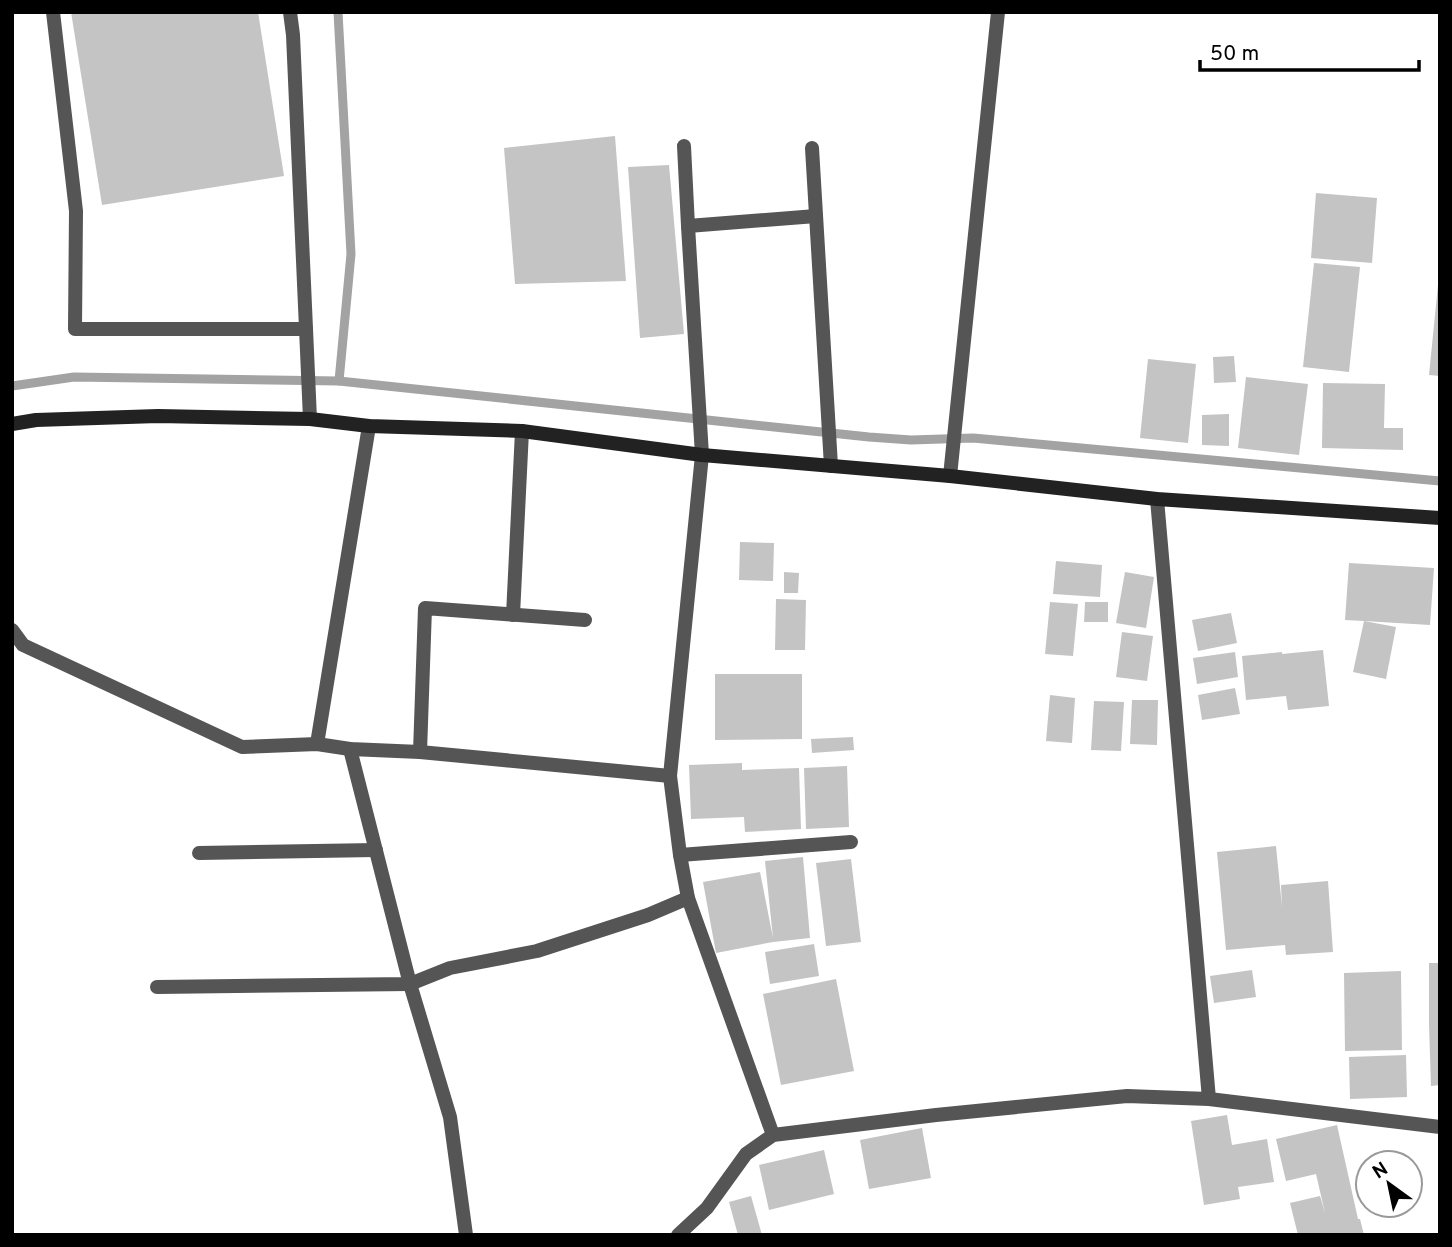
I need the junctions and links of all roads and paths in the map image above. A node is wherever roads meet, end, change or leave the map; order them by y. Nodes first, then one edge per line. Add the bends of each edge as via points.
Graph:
1 (53, 12) edge
2 (290, 12) edge
3 (998, 12) edge
4 (684, 146) dead end
5 (812, 148) dead end
6 (816, 216) junction
7 (688, 226) junction
8 (306, 329) junction
9 (310, 419) junction
10 (12, 424) edge
11 (369, 426) junction
12 (522, 431) junction
13 (702, 455) junction
14 (831, 466) junction
15 (950, 476) junction
16 (1157, 499) junction
17 (1440, 518) edge
18 (513, 615) junction
19 (585, 620) dead end
20 (12, 630) edge
21 (18, 645) edge
22 (317, 744) junction
23 (350, 749) junction
24 (420, 752) junction
25 (670, 776) junction
26 (851, 842) dead end
27 (376, 850) junction
28 (199, 853) dead end
29 (680, 855) junction
30 (688, 898) junction
31 (410, 984) junction
32 (156, 987) dead end
33 (1209, 1099) junction
34 (1440, 1127) edge
35 (773, 1135) junction
36 (466, 1235) edge
37 (678, 1235) edge

1 - 8 street via 76,211 75,329
2 - 8 street
3 - 15 street
4 - 7 street
5 - 6 street
6 - 7 street
6 - 14 street
7 - 13 street
8 - 9 street
9 - 10 street via 158,416
9 - 11 street
11 - 12 street
11 - 22 street
12 - 13 street
12 - 18 street
13 - 14 street
13 - 25 street
14 - 15 street
15 - 16 street
16 - 17 street
16 - 33 street
18 - 19 street
18 - 24 street via 425,608
20 - 21 street
21 - 22 street via 242,747
22 - 23 street
23 - 24 street
23 - 27 street
24 - 25 street
25 - 29 street
26 - 29 street
27 - 28 street
27 - 31 street
29 - 30 street
30 - 31 street via 537,951 450,968
30 - 35 street
31 - 32 street
31 - 36 street via 450,1117
33 - 34 street
33 - 35 street via 1127,1096
35 - 37 street via 746,1154 707,1208

